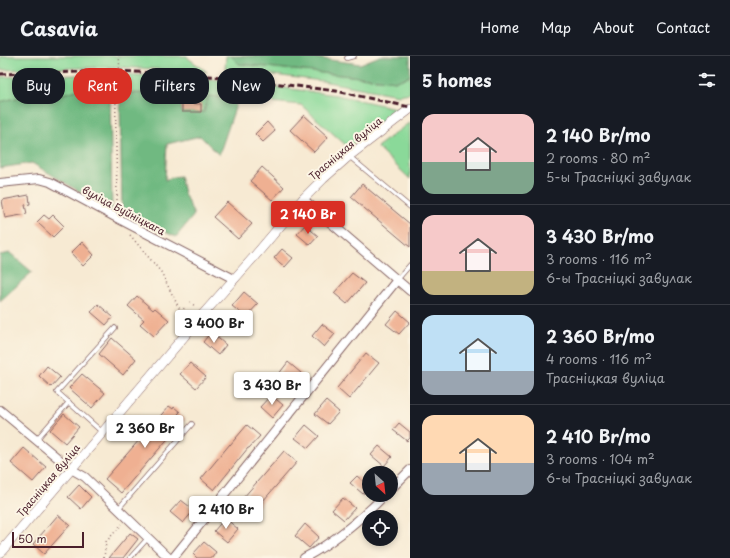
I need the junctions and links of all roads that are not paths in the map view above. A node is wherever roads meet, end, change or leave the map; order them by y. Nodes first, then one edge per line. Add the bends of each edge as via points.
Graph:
1 (354, 56) edge
2 (347, 58) dead end
3 (410, 109) edge
4 (349, 156) junction
5 (0, 183) edge
6 (303, 199) junction
7 (410, 207) edge
8 (410, 265) edge
9 (234, 279) junction
10 (397, 280) junction
11 (410, 291) edge
12 (115, 328) dead end
13 (69, 402) junction
14 (0, 410) edge
15 (192, 424) dead end
16 (103, 432) junction
17 (36, 440) junction
18 (71, 469) junction
19 (410, 470) edge
20 (398, 482) edge
21 (378, 502) edge
22 (118, 510) junction
23 (148, 538) junction
24 (0, 553) edge
25 (130, 558) edge
26 (169, 558) edge
27 (173, 558) edge
28 (304, 558) edge

1 - 2 lane
3 - 4 street, Трасніцкая вуліца
4 - 6 street, Трасніцкая вуліца
4 - 7 lane
5 - 9 street, вуліца Буйніцкага via 39,179 50,182
6 - 9 street, Трасніцкая вуліца
6 - 10 street
8 - 10 lane
9 - 16 street, Трасніцкая вуліца
10 - 11 street
10 - 27 street
12 - 13 lane via 58,392
13 - 16 lane
13 - 17 lane
14 - 17 street
15 - 22 lane
16 - 18 street, Трасніцкая вуліца
17 - 18 street
18 - 22 street via 85,477
18 - 24 street, Трасніцкая вуліца
19 - 20 street
21 - 28 street via 318,551
22 - 23 street
23 - 25 lane
23 - 26 street

